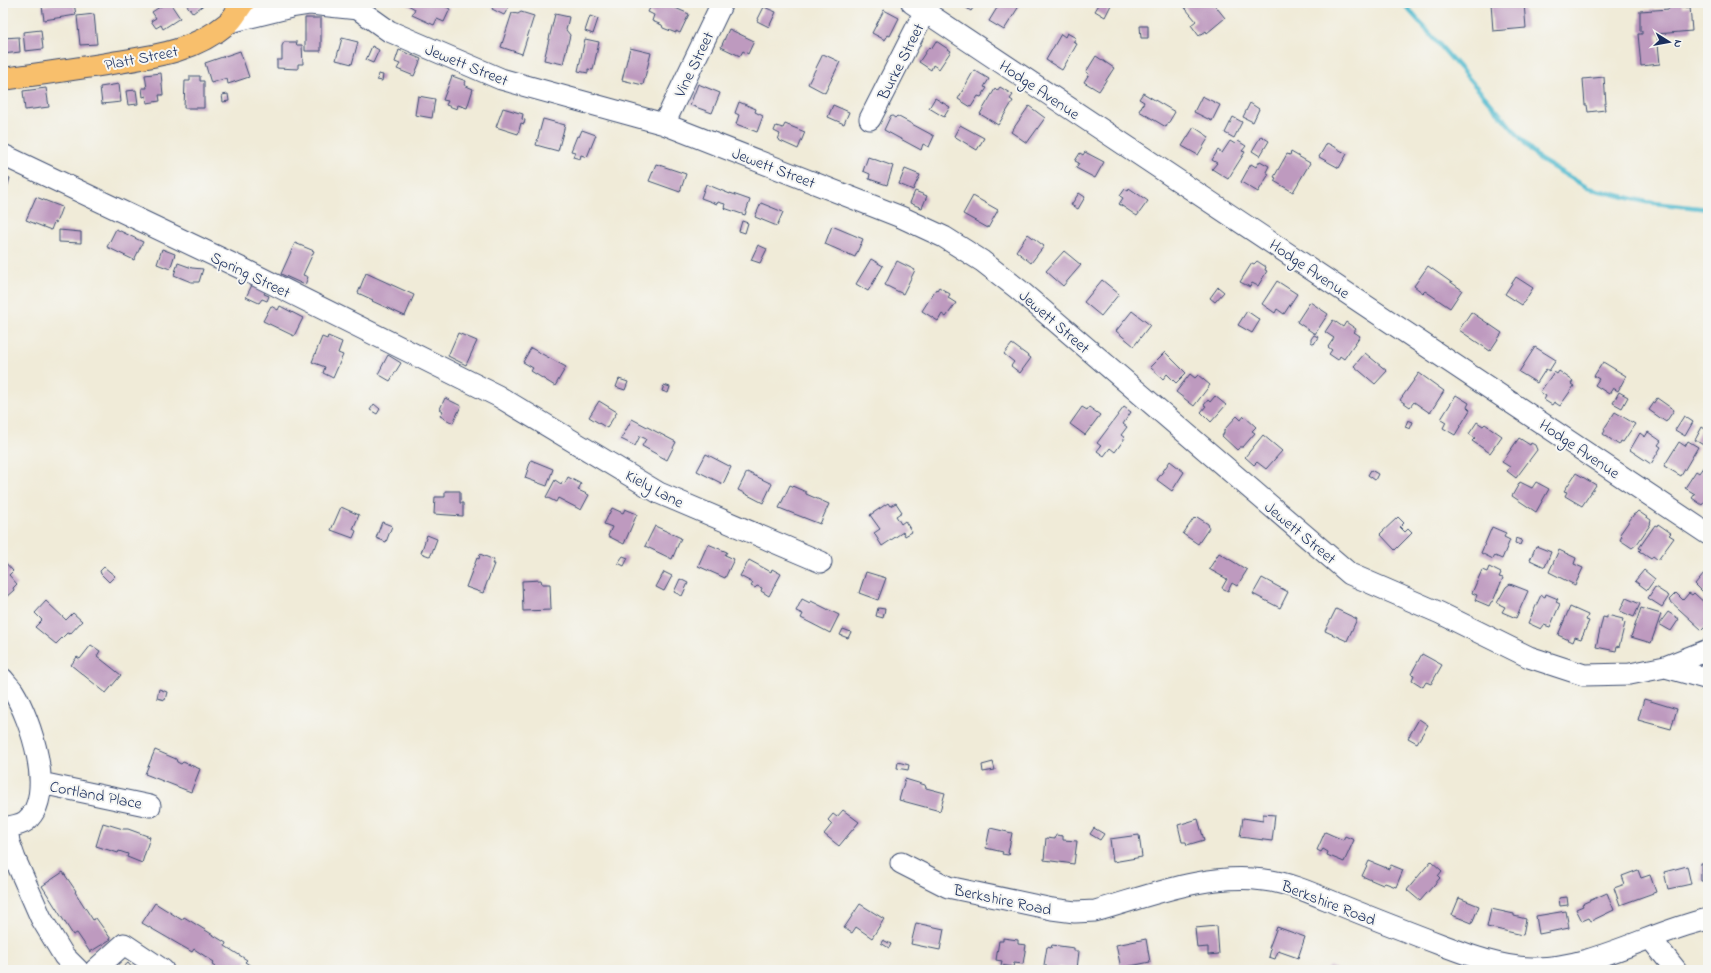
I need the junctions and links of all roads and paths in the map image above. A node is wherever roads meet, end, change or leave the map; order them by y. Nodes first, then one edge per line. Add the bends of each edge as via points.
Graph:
1 (243, 3) edge
2 (722, 3) edge
3 (358, 5) edge
4 (922, 6) edge
5 (230, 22) junction
6 (3, 79) edge
7 (870, 119) dead end
8 (664, 124) junction
9 (3, 155) edge
10 (498, 396) joint
11 (1708, 534) edge
12 (821, 562) dead end
13 (1708, 650) edge
14 (1665, 667) junction
15 (1708, 678) edge
16 (3, 679) edge
17 (41, 783) junction
18 (150, 806) dead end
19 (5, 828) edge
20 (901, 863) dead end
21 (1708, 919) edge
22 (1650, 938) junction
23 (78, 970) edge
24 (95, 970) edge
25 (163, 970) edge
26 (1676, 970) edge

1 - 5 main road
2 - 8 street, Vine Street
3 - 5 street, Platt Street via 292,6
3 - 8 street, Jewett Street via 389,31 501,79
4 - 7 street, Burke Street
4 - 11 street, Hodge Avenue
5 - 6 main road, Platt Street via 194,45 167,54
8 - 14 street, Jewett Street via 902,217 944,237 982,261 1350,574 1440,613 1529,657 1584,675 1630,674
9 - 10 street, Spring Street via 245,270
10 - 12 street, Kiely Lane via 659,493
13 - 14 street, Jewett Street
14 - 15 street
16 - 17 street via 13,691 26,719 40,766
17 - 18 street, Cortland Place
17 - 19 street via 35,809 26,821
19 - 23 street via 15,859 41,918 64,956
20 - 22 street, Berkshire Road via 948,887 1075,912 1095,912 1215,879 1264,880 1302,889 1393,927 1486,961 1514,967 1562,965
21 - 22 street, Berkshire Road via 1689,923
22 - 26 street
24 - 25 street via 124,944

